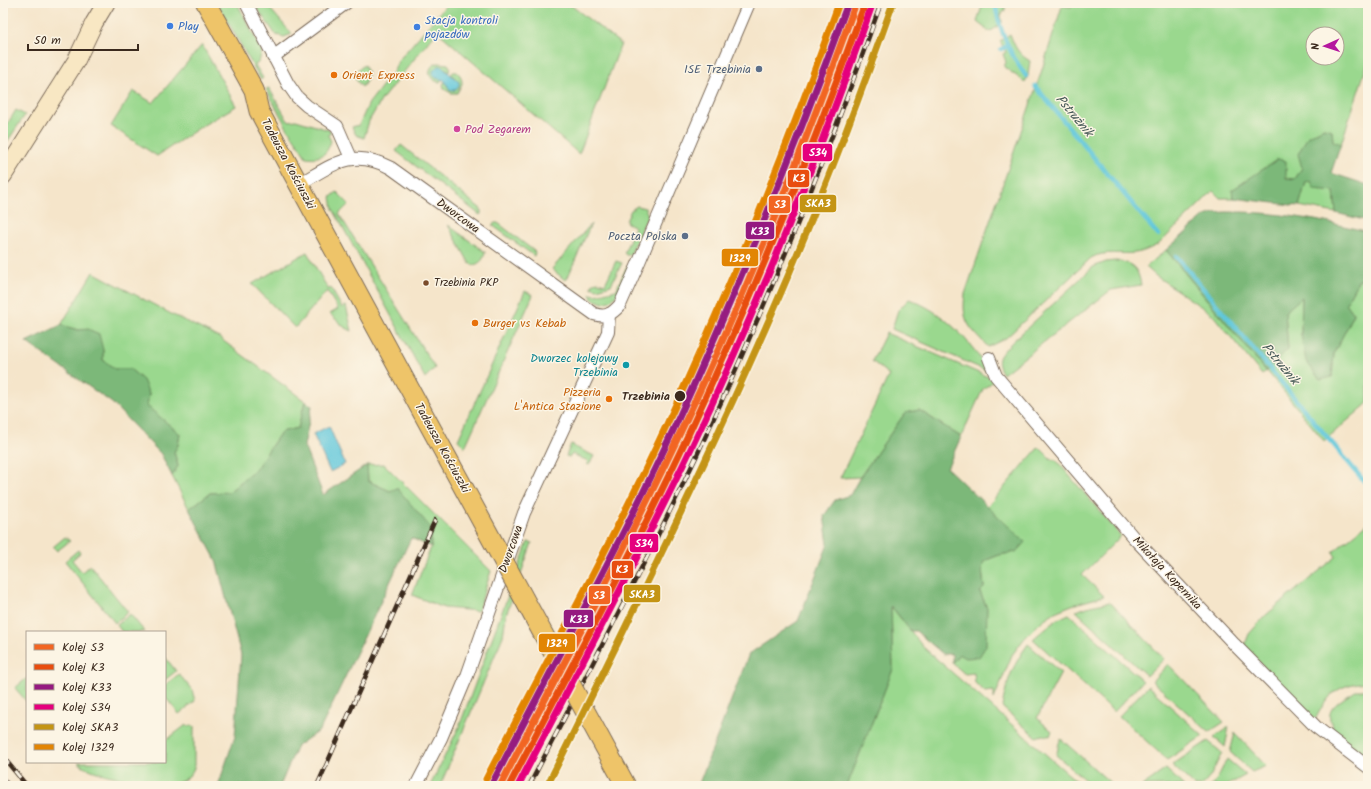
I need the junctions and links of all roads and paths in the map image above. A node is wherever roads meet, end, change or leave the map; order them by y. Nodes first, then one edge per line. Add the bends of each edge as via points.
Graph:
1 (100, 3) edge
2 (106, 3) edge
3 (192, 3) edge
4 (206, 3) edge
5 (246, 3) edge
6 (346, 3) edge
7 (749, 3) edge
8 (94, 23) junction
9 (273, 57) junction
10 (259, 110) junction
11 (351, 158) junction
12 (3, 176) edge
13 (299, 184) junction
14 (609, 314) junction
15 (989, 358) dead end
16 (1368, 767) edge
17 (416, 786) edge
18 (626, 786) edge

1 - 8 street
2 - 8 street
3 - 10 main road, Tadeusza Kościuszki via 244,95
4 - 10 main road, Tadeusza Kościuszki via 254,90
5 - 9 street
6 - 9 street
7 - 14 street via 620,305
8 - 12 street via 76,61
9 - 11 street via 297,97 337,126
10 - 13 main road, Tadeusza Kościuszki
11 - 13 street, Dworcowa
11 - 14 street, Dworcowa via 372,160 391,168 594,314
13 - 18 main road, Tadeusza Kościuszki, bridge
14 - 17 street, Dworcowa via 608,332 520,524 464,683 441,738
15 - 16 street, Mikołaja Kopernika via 996,376 1133,537 1316,727

